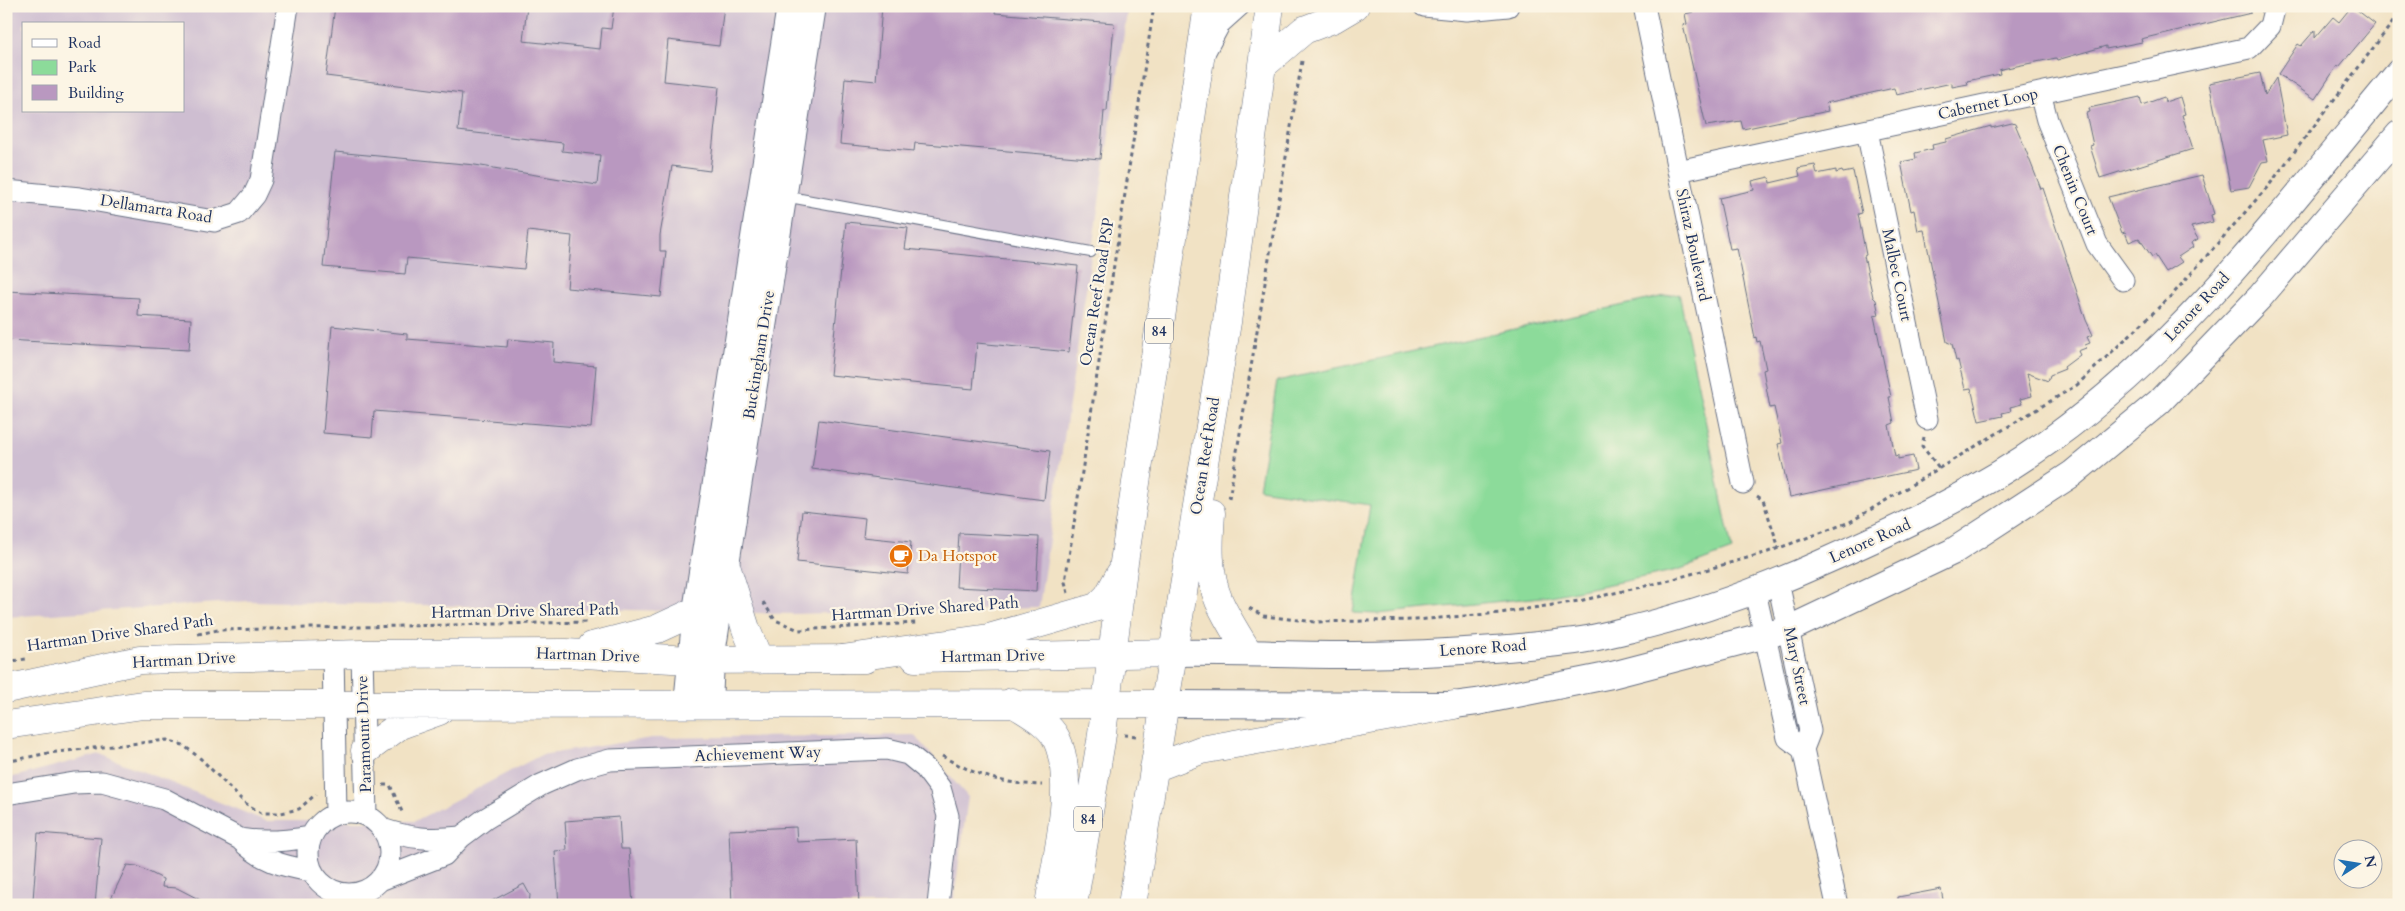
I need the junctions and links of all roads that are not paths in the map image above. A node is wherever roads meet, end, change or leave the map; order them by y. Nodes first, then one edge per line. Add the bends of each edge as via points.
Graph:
1 (288, 6) edge
2 (790, 6) edge
3 (813, 6) edge
4 (1208, 6) edge
5 (1239, 6) edge
6 (1270, 6) edge
7 (1355, 6) edge
8 (1424, 6) edge
9 (1508, 6) edge
10 (1644, 6) edge
11 (2275, 6) edge
12 (1200, 60) junction
13 (1262, 66) junction
14 (2399, 72) edge
15 (2040, 93) junction
16 (1867, 131) junction
17 (2399, 134) edge
18 (1678, 171) junction
19 (6, 191) edge
20 (784, 196) junction
21 (1091, 252) dead end
22 (2123, 280) dead end
23 (1227, 322) junction
24 (1927, 419) road end
25 (1743, 483) road end
26 (726, 566) junction
27 (1123, 569) junction
28 (1767, 587) junction
29 (696, 611) junction
30 (1778, 632) junction
31 (1248, 652) junction
32 (566, 653) junction
33 (1174, 653) junction
34 (333, 654) junction
35 (362, 654) junction
36 (1111, 656) junction
37 (842, 659) junction
38 (700, 660) junction
39 (759, 660) junction
40 (6, 689) edge
41 (1012, 702) junction
42 (363, 704) junction
43 (457, 704) junction
44 (698, 704) junction
45 (1106, 704) junction
46 (1166, 704) junction
47 (333, 705) junction
48 (1454, 705) junction
49 (6, 725) edge
50 (365, 751) junction
51 (1154, 768) junction
52 (6, 794) edge
53 (336, 813) junction
54 (366, 815) junction
55 (382, 829) junction
56 (461, 837) junction
57 (240, 838) junction
58 (310, 838) junction
59 (316, 878) junction
60 (370, 892) edge
61 (332, 905) edge
62 (938, 905) edge
63 (1049, 905) edge
64 (1073, 905) edge
65 (1132, 905) edge
66 (1837, 905) edge

1 - 19 street, Dellamarta Road via 261,180 240,213 214,221 80,198
2 - 29 street, Buckingham Drive
3 - 20 street, Buckingham Drive
4 - 12 main road, 84
5 - 12 street via 1220,24
6 - 13 main road, Ocean Reef Road
7 - 13 main road via 1304,30
8 - 9 street via 1467,10
10 - 18 street, Shiraz Boulevard
11 - 15 street, Cabernet Loop via 2270,26 2249,48
12 - 27 main road, 84
13 - 23 main road, Ocean Reef Road
14 - 28 street, Lenore Road via 2253,246 2173,335 2132,374 2049,441 1964,496
15 - 16 street, Cabernet Loop
15 - 22 street, Chenin Court via 2047,120 2097,244
16 - 18 street, Cabernet Loop
16 - 24 street, Malbec Court
17 - 30 street via 2260,297 2159,402 2072,474 1952,552
18 - 25 street, Shiraz Boulevard
20 - 21 lane
20 - 26 street, Buckingham Drive
23 - 31 main road via 1226,384 1213,472 1210,563 1219,600
23 - 33 main road, Ocean Reef Road
26 - 38 street, Buckingham Drive
26 - 39 main road
27 - 36 main road, 84
27 - 37 main road via 1108,596 1097,607 989,638
28 - 30 street, Mary Street
28 - 31 street, Lenore Road via 1677,618 1580,641 1483,650 1352,655
29 - 32 main road via 657,629
29 - 38 street, Buckingham Drive
30 - 48 street via 1612,674
30 - 66 street, Mary Street via 1810,731 1803,749
31 - 33 street, Lenore Road
32 - 35 main road, Hartman Drive
32 - 38 main road, Hartman Drive
33 - 36 main road, Hartman Drive
33 - 46 main road, Ocean Reef Road
34 - 35 main road, Hartman Drive
34 - 40 main road, Hartman Drive via 140,660
34 - 47 street, Paramount Drive
35 - 42 street, Paramount Drive
36 - 37 main road, Hartman Drive
36 - 45 main road, 84
37 - 39 main road, Hartman Drive
38 - 39 main road, Hartman Drive
38 - 44 street, Buckingham Drive
41 - 44 main road
41 - 45 main road
41 - 63 main road via 1045,725 1056,738 1063,765 1064,808
42 - 43 main road
42 - 47 main road
42 - 50 street, Paramount Drive
43 - 44 main road
43 - 50 main road via 400,726
45 - 46 main road
45 - 64 main road, 84
46 - 48 street
46 - 51 main road, Ocean Reef Road
47 - 49 main road via 143,705
47 - 53 street, Paramount Drive
48 - 51 main road via 1201,750
50 - 54 street, Paramount Drive
51 - 65 main road, Ocean Reef Road
52 - 57 street via 102,782 164,799
53 - 54 street via 352,811
53 - 58 street via 320,822
54 - 55 street
55 - 56 street, Achievement Way via 405,837 431,840
55 - 60 street via 390,849 388,866
56 - 60 street, Achievement Way via 444,855
56 - 62 street, Achievement Way via 541,785 577,769 610,760 887,749 908,754 925,768 940,788 948,816
57 - 58 street via 254,841
57 - 59 street via 253,852
58 - 59 street via 307,856
59 - 60 street via 335,892
59 - 61 street

